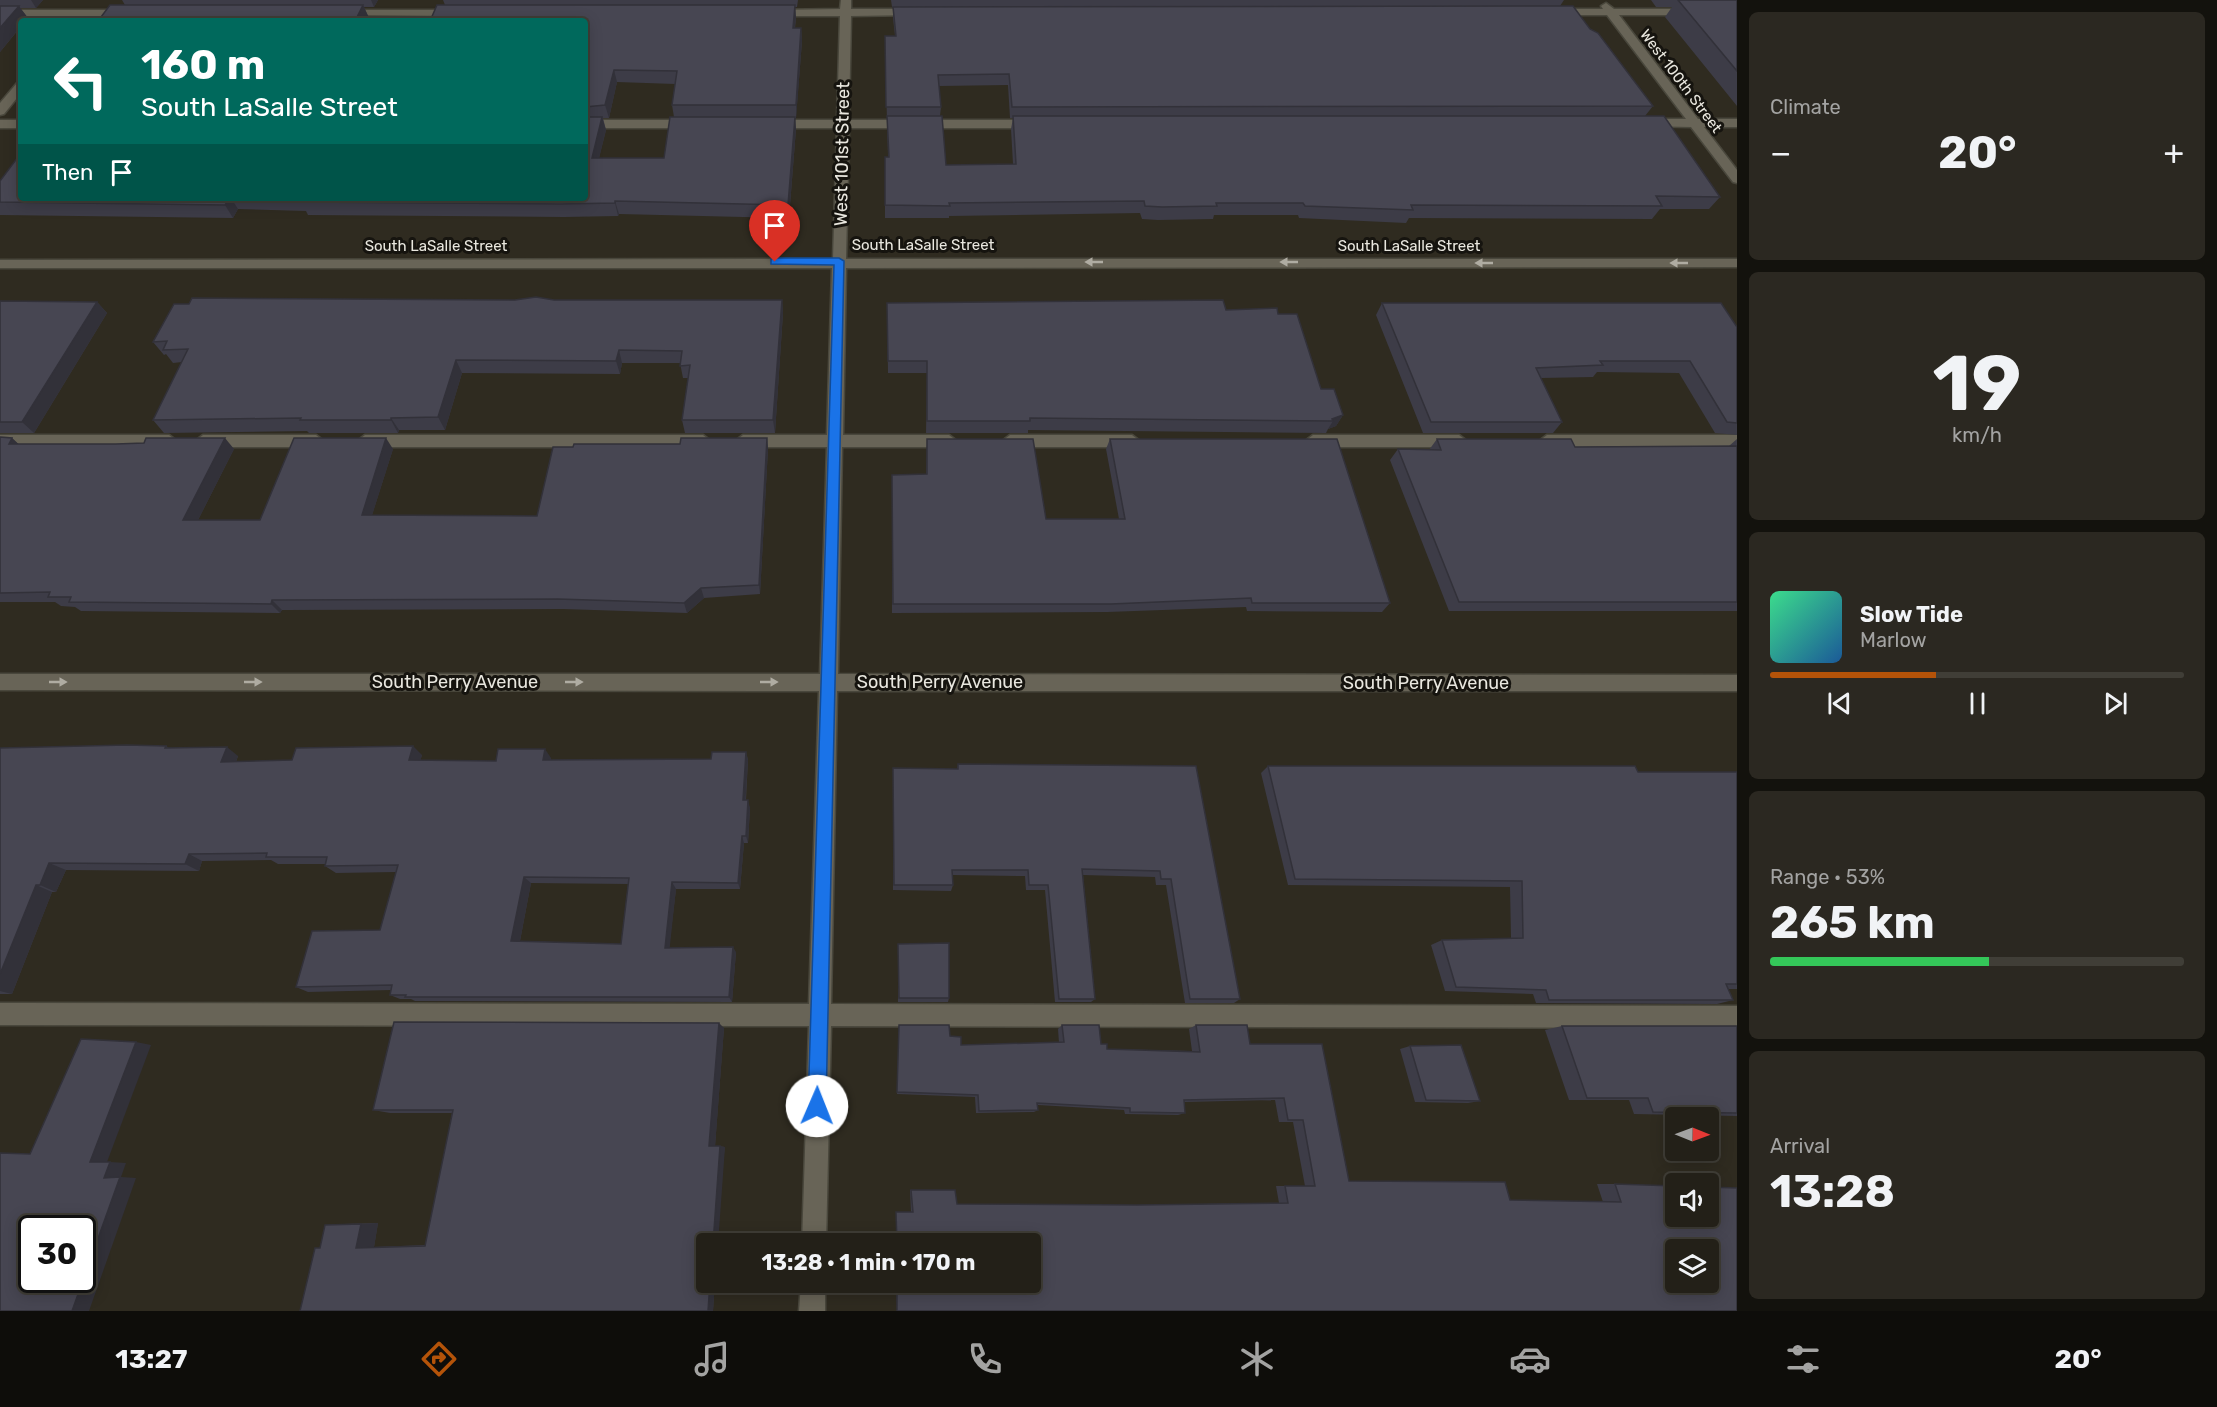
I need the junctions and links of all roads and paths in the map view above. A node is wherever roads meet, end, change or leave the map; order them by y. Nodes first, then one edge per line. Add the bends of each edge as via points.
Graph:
1 (90, 0) edge
2 (1601, 0) edge
3 (846, 6) edge
4 (927, 12) edge
5 (1543, 12) edge
6 (1610, 12) junction
7 (1737, 12) edge
8 (0, 13) edge
9 (138, 13) edge
10 (327, 13) edge
11 (470, 13) edge
12 (755, 13) edge
13 (76, 17) edge
14 (18, 89) edge
15 (0, 111) edge
16 (1634, 123) edge
17 (1694, 123) junction
18 (1737, 123) edge
19 (0, 124) edge
20 (18, 124) edge
21 (588, 124) edge
22 (702, 124) edge
23 (760, 124) edge
24 (843, 124) junction
25 (1048, 124) edge
26 (1737, 179) edge
27 (839, 261) junction
28 (1737, 263) edge
29 (0, 264) edge
30 (0, 441) edge
31 (834, 441) junction
32 (966, 441) edge
33 (990, 441) edge
34 (1144, 441) edge
35 (1298, 441) edge
36 (1476, 441) edge
37 (1535, 441) edge
38 (1737, 441) edge
39 (0, 682) edge
40 (828, 682) junction
41 (1737, 683) edge
42 (0, 1014) edge
43 (820, 1014) junction
44 (1737, 1017) edge
45 (814, 1233) edge
46 (813, 1293) edge
47 (812, 1311) edge

1 - 13 street
2 - 6 street, West 100th Street
3 - 4 street
3 - 12 street
3 - 24 street, West 101st Street
5 - 6 street
6 - 7 street
6 - 17 street, West 100th Street
8 - 13 street
9 - 13 street
10 - 11 street
14 - 15 street
16 - 17 street
17 - 18 street
17 - 26 street, West 100th Street
19 - 20 street
21 - 22 street
23 - 24 street
24 - 25 street
24 - 27 street, West 101st Street
28 -> 27 street, South LaSalle Street
27 - 29 street, South LaSalle Street
27 - 31 street, West 101st Street
30 - 31 street
31 - 32 street
31 - 40 street, West 101st Street
33 - 34 street
35 - 36 street
37 - 38 street
39 -> 40 street, South Perry Avenue
40 - 41 street, South Perry Avenue
40 - 43 street, West 101st Street
42 - 43 street
43 - 44 street
43 - 45 street, West 101st Street
46 - 47 street

